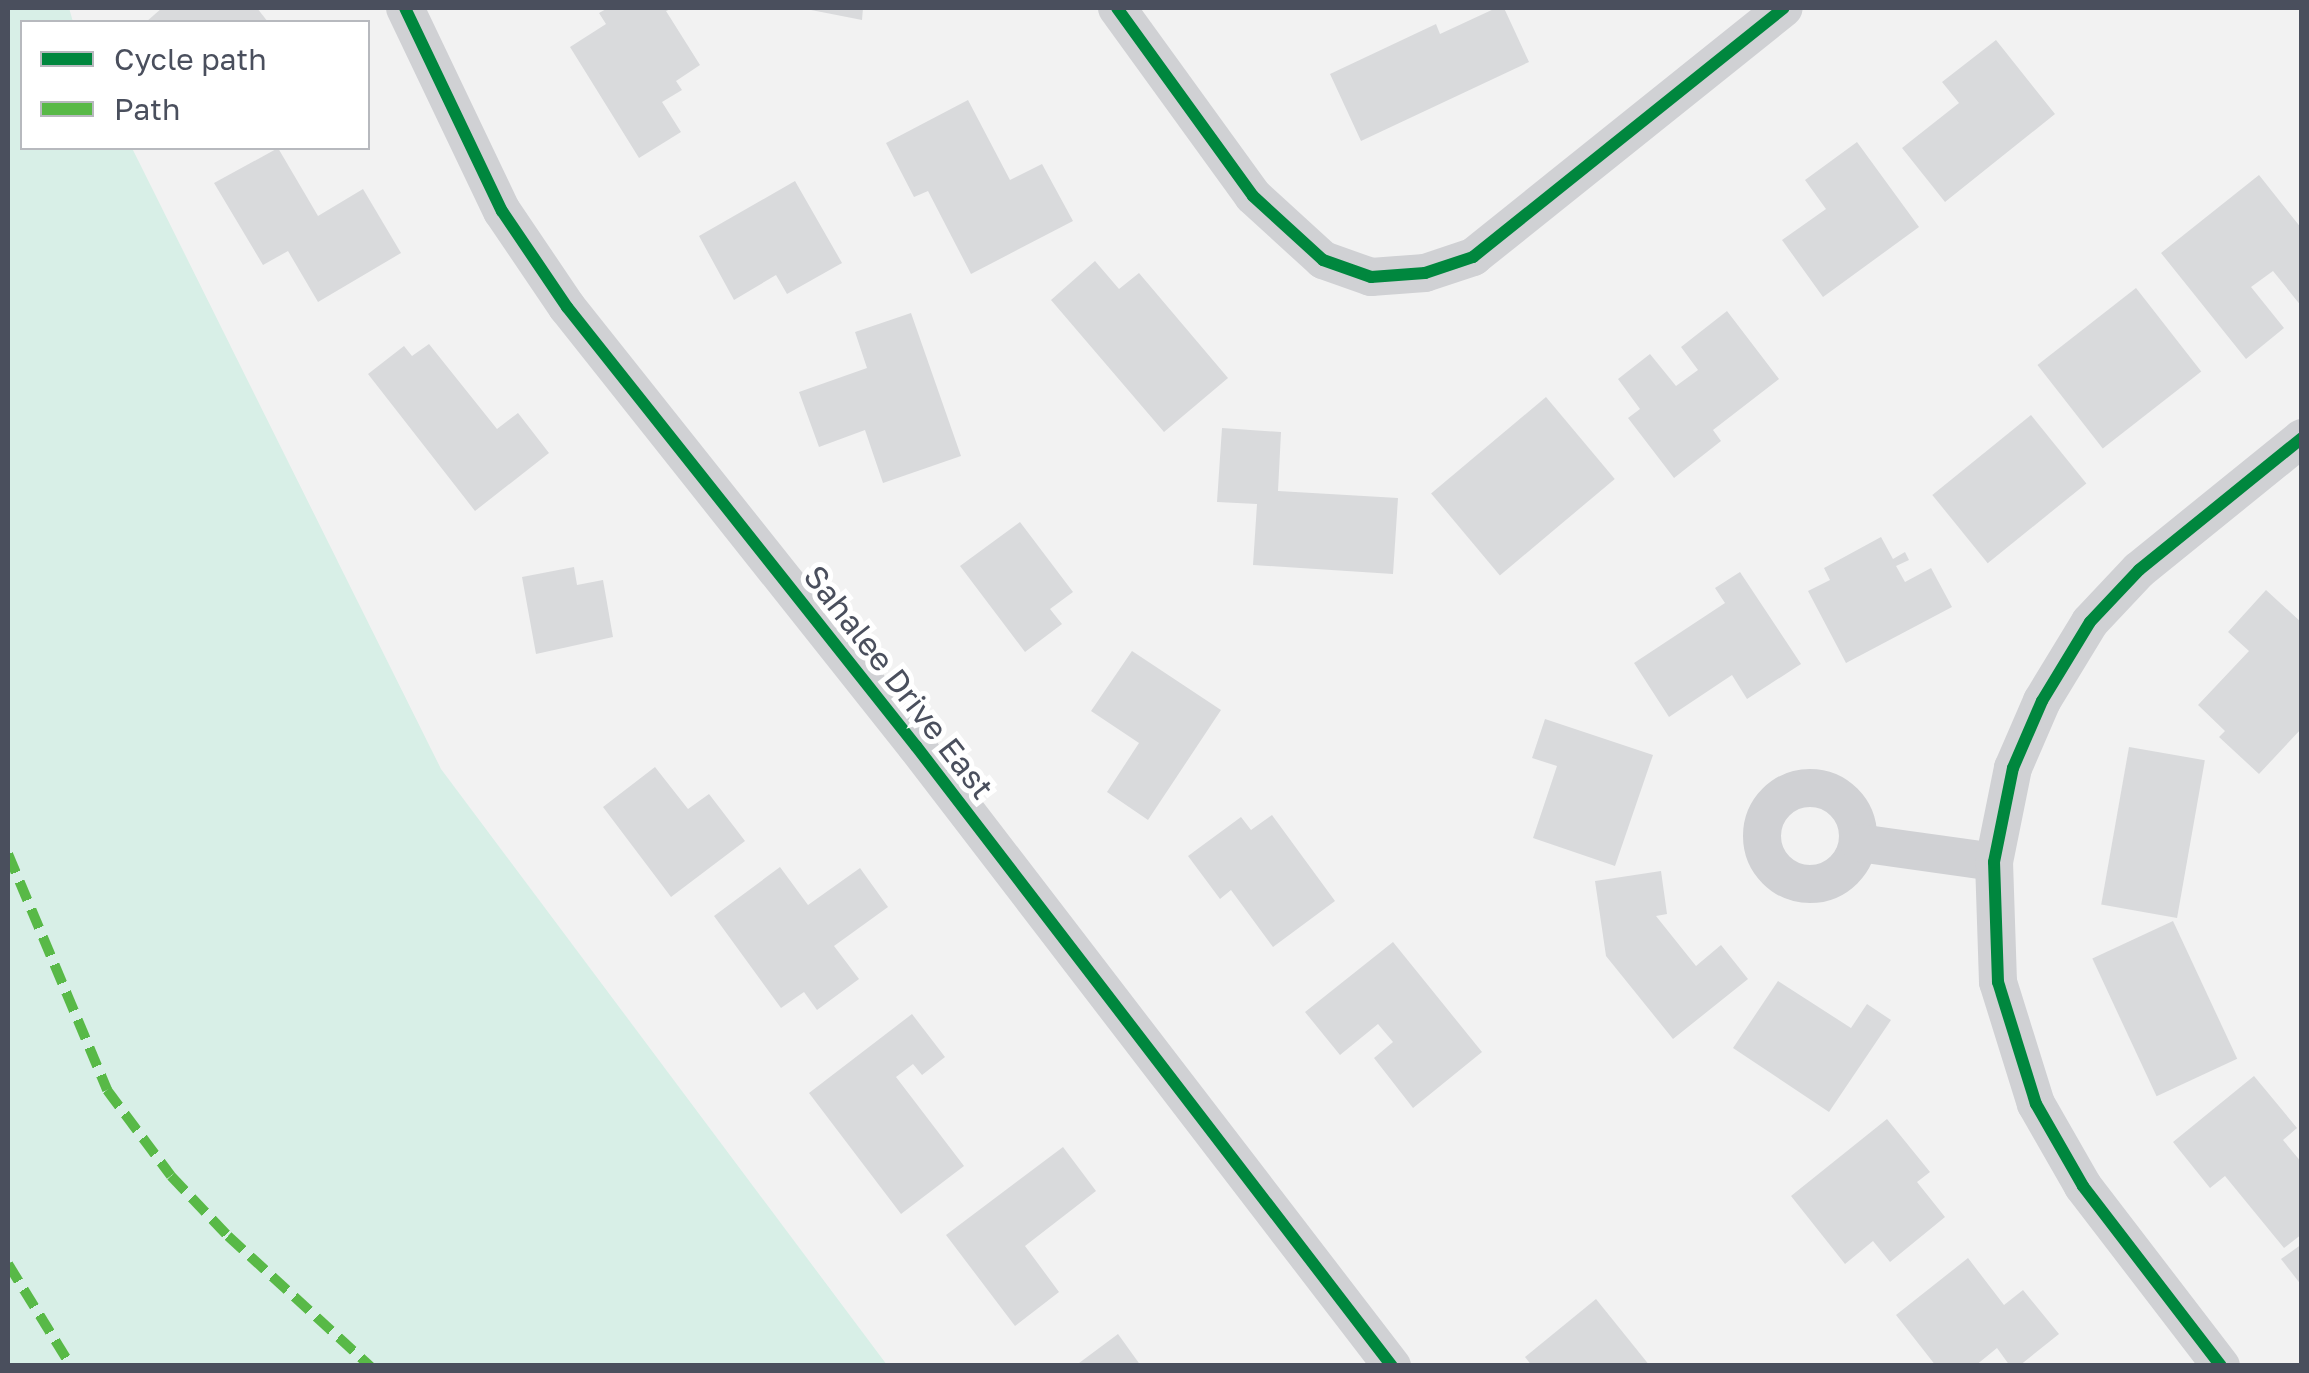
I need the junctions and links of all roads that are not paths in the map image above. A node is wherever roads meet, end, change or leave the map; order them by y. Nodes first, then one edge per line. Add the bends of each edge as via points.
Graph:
1 (405, 8) edge
2 (1118, 8) edge
3 (1784, 8) edge
4 (2302, 438) edge
5 (1858, 843) dead end
6 (1994, 862) junction
7 (1392, 1366) edge
8 (2221, 1366) edge

1 - 7 street, Sahalee Drive East via 502,211 566,307 916,746
2 - 3 street via 1253,196 1323,260 1371,277 1425,273 1473,257
4 - 6 street via 2139,570 2090,622 2042,701 2013,768
5 - 6 street
6 - 8 street via 1998,982 2036,1104 2083,1186

